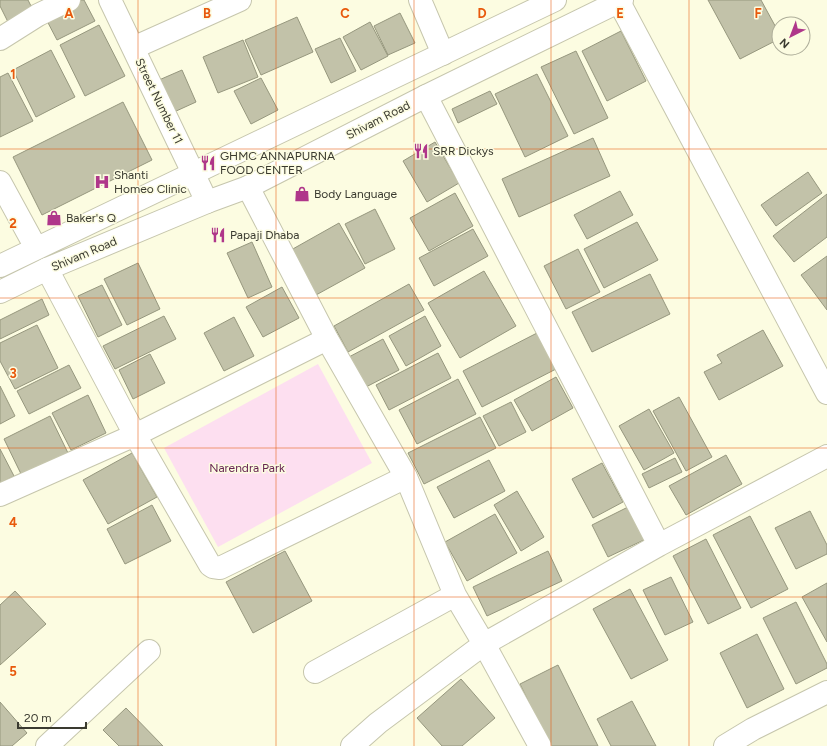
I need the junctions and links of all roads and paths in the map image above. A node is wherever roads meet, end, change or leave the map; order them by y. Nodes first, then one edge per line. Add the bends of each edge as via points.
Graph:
1 (69, 0) edge
2 (110, 0) edge
3 (240, 0) edge
4 (420, 0) edge
5 (555, 0) edge
6 (620, 1) edge
7 (0, 39) edge
8 (133, 48) junction
9 (443, 54) junction
10 (426, 96) junction
11 (194, 173) junction
12 (0, 182) edge
13 (248, 188) junction
14 (207, 202) junction
15 (36, 248) junction
16 (0, 266) edge
17 (47, 269) junction
18 (0, 292) edge
19 (327, 339) junction
20 (827, 393) edge
21 (135, 435) junction
22 (827, 456) edge
23 (406, 477) junction
24 (0, 496) edge
25 (659, 545) junction
26 (455, 595) junction
27 (484, 644) junction
28 (149, 652) dead end
29 (315, 672) dead end
30 (827, 692) edge
31 (758, 738) edge
32 (47, 746) edge
33 (352, 746) edge
34 (540, 746) edge
35 (725, 746) edge

1 - 7 street
2 - 8 street, Street Number 11
3 - 8 street
4 - 9 street
5 - 9 street, Shivam Road
6 - 10 street, Shivam Road
6 - 20 street
8 - 11 street, Street Number 11
9 - 11 street, Shivam Road
10 - 13 street, Shivam Road
10 - 25 street
11 - 14 street, Street Number 11
11 - 15 street, Shivam Road
12 - 15 street
13 - 14 street, Shivam Road
13 - 19 street
14 - 17 street, Shivam Road
15 - 16 street, Shivam Road
17 - 18 street, Shivam Road
17 - 21 street
19 - 21 street
19 - 23 street
21 - 23 street via 210,565 217,568
21 - 24 street
22 - 25 street
23 - 26 street
25 - 27 street
26 - 27 street
26 - 29 street
27 - 33 street via 378,723
27 - 34 street
28 - 32 street
30 - 31 street
31 - 35 street

